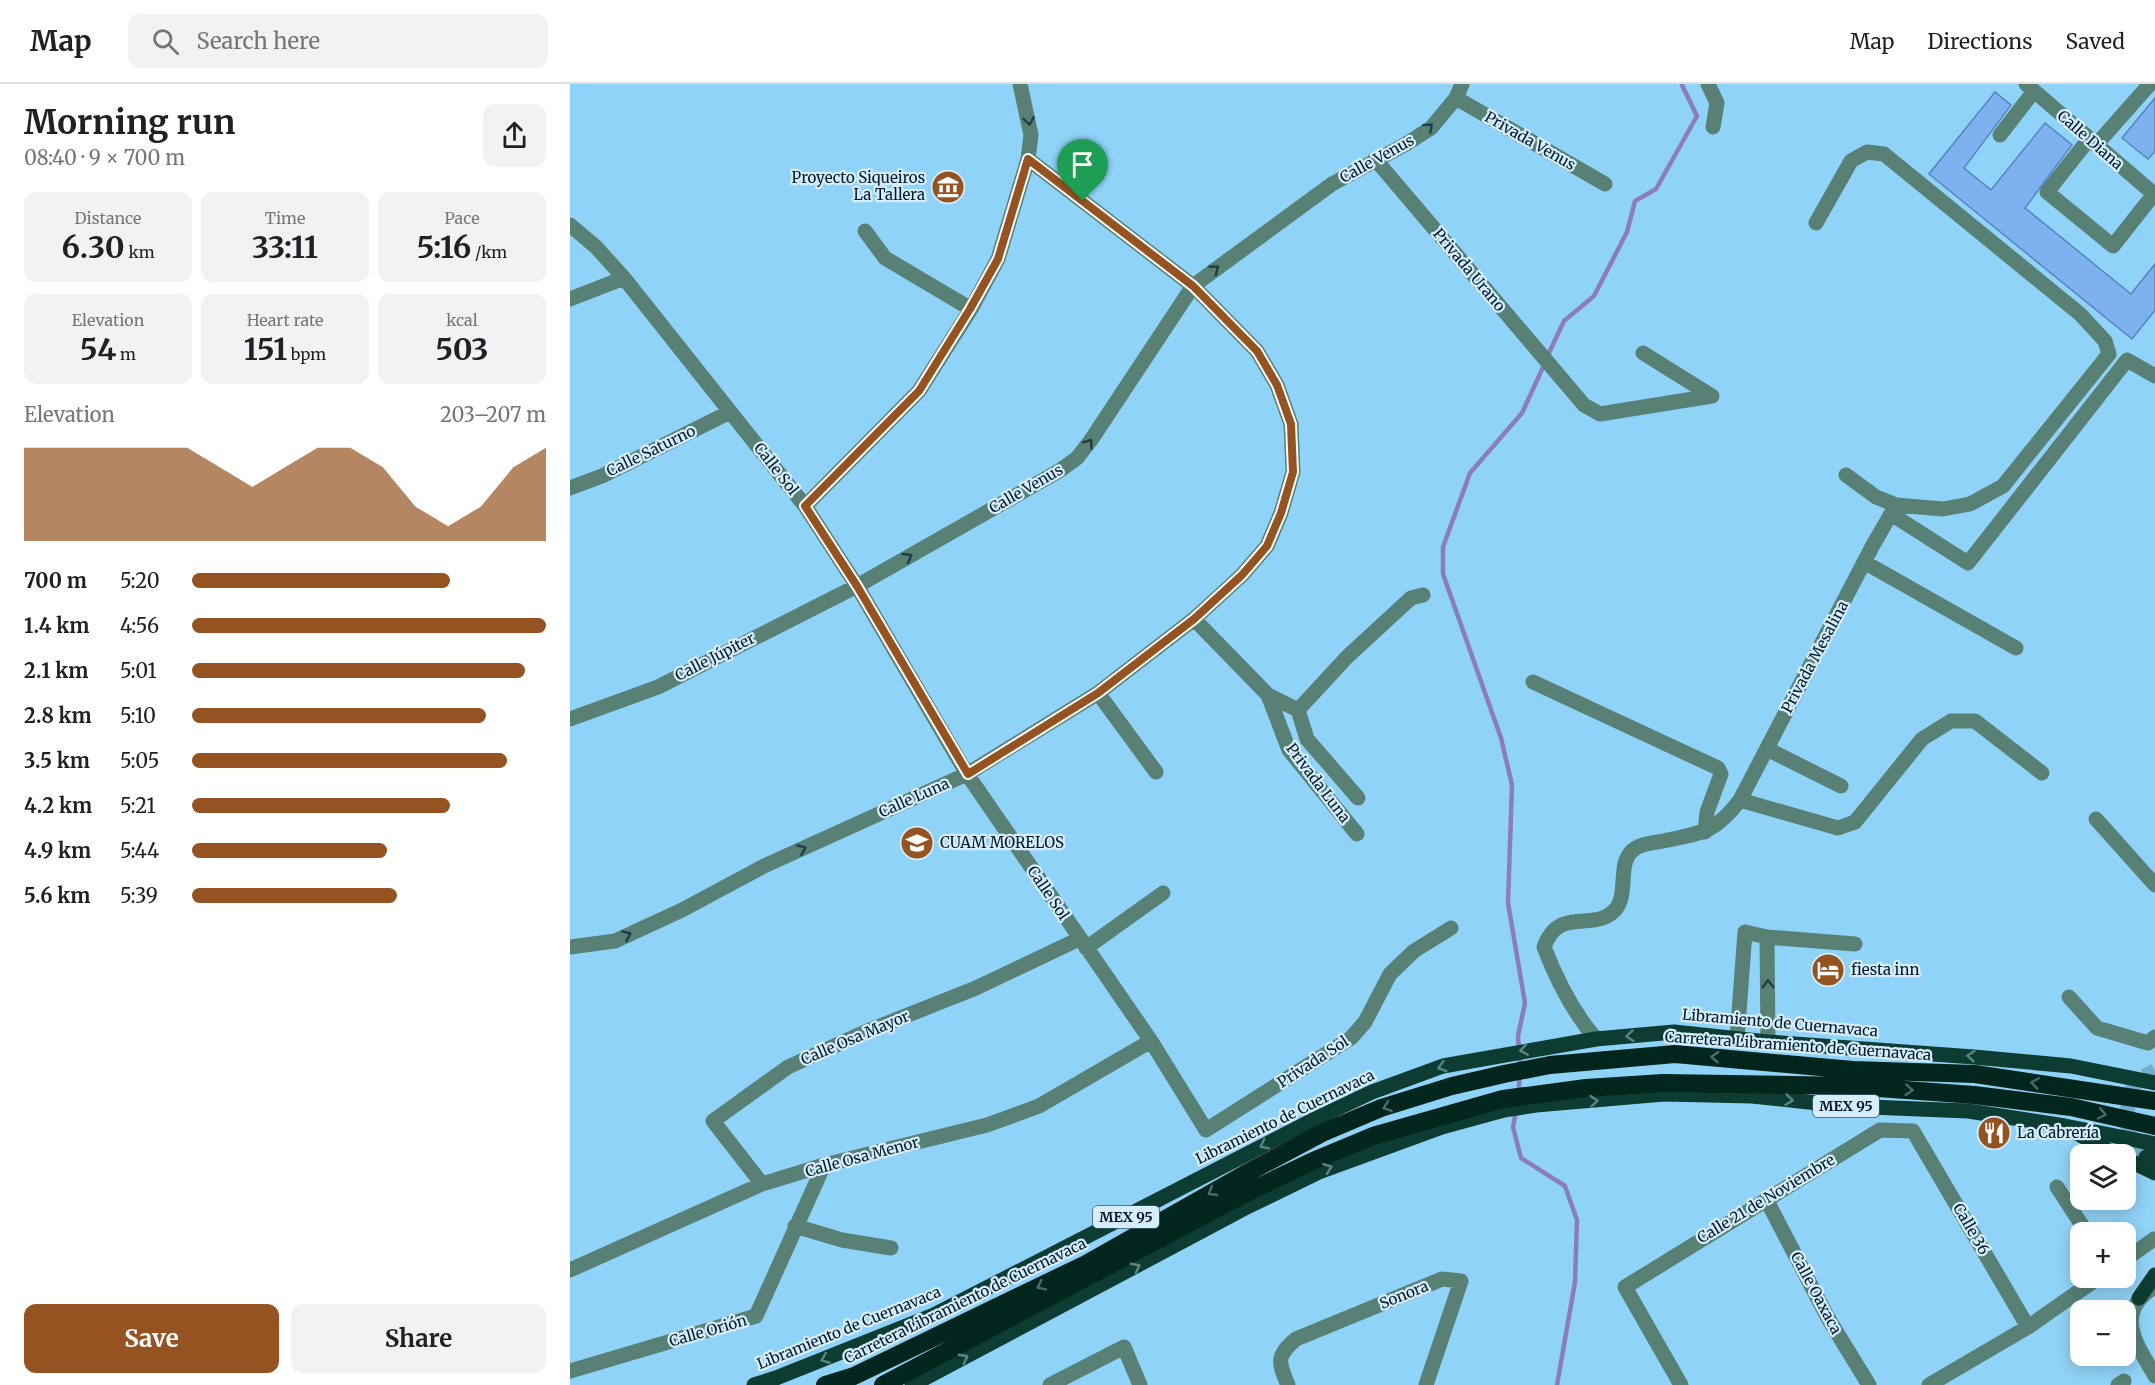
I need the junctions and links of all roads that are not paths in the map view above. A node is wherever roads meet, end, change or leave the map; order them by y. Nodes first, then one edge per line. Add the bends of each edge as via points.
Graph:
1 (1020, 84) edge
2 (1708, 84) edge
3 (2149, 85) edge
4 (2030, 88) edge
5 (1459, 91) edge
6 (1713, 127) dead end
7 (2000, 135) dead end
8 (2092, 142) junction
9 (1028, 159) junction
10 (1375, 159) junction
11 (1605, 184) dead end
12 (2155, 195) edge
13 (1816, 223) dead end
14 (570, 225) edge
15 (865, 231) dead end
16 (624, 278) junction
17 (1193, 286) junction
18 (570, 299) edge
19 (970, 309) junction
20 (1642, 353) dead end
21 (2155, 376) edge
22 (730, 412) junction
23 (1846, 475) dead end
24 (570, 488) edge
25 (805, 506) junction
26 (1894, 510) junction
27 (1864, 562) junction
28 (857, 586) junction
29 (1423, 595) dead end
30 (1194, 619) junction
31 (2016, 648) dead end
32 (1533, 682) dead end
33 (1098, 693) junction
34 (1268, 695) junction
35 (1298, 710) junction
36 (570, 719) edge
37 (1767, 749) junction
38 (1156, 772) dead end
39 (2042, 773) dead end
40 (968, 774) junction
41 (1841, 786) dead end
42 (1358, 798) dead end
43 (1740, 800) junction
44 (2097, 819) dead end
45 (1705, 832) junction
46 (1357, 834) dead end
47 (2155, 885) edge
48 (1163, 893) dead end
49 (1451, 928) dead end
50 (1767, 937) junction
51 (1083, 943) junction
52 (1855, 944) dead end
53 (570, 946) edge
54 (2069, 997) dead end
55 (2155, 1037) edge
56 (1596, 1039) junction
57 (1737, 1039) junction
58 (1151, 1041) junction
59 (1768, 1042) junction
60 (1549, 1056) junction
61 (2155, 1083) edge
62 (1536, 1099) junction
63 (2155, 1101) edge
64 (1504, 1104) junction
65 (2065, 1126) junction
66 (2155, 1126) edge
67 (1206, 1130) joint
68 (1913, 1131) joint
69 (2097, 1144) edge
70 (2152, 1153) edge
71 (2136, 1164) tunnel mouth
72 (824, 1165) junction
73 (2155, 1173) edge
74 (762, 1184) junction
75 (2057, 1187) dead end
76 (1766, 1199) junction
77 (2079, 1222) edge
78 (795, 1227) junction
79 (2154, 1239) edge
80 (891, 1248) dead end
81 (2136, 1252) edge
82 (570, 1270) edge
83 (2155, 1275) edge
84 (2155, 1286) edge
85 (2084, 1288) edge
86 (2139, 1298) junction
87 (2028, 1327) junction
88 (570, 1371) edge
89 (2155, 1376) edge
90 (754, 1385) edge
91 (825, 1385) edge
92 (883, 1385) edge
93 (912, 1385) edge
94 (1050, 1385) edge
95 (1140, 1385) edge
96 (1288, 1385) edge
97 (1426, 1385) edge
98 (1682, 1385) edge
99 (1869, 1385) edge
100 (1929, 1385) edge

1 -> 9 street via 1031,135
2 - 6 street via 1717,103
3 - 8 street
4 - 7 street
4 - 8 street, Calle Diana
10 -> 5 street, Calle Venus via 1431,128
5 - 11 street, Privada Venus
8 - 12 street, Calle Diana
8 - 12 street via 2047,192 2113,246
9 - 17 street
9 - 19 street via 998,259
17 -> 10 street, Calle Venus via 1293,210
10 - 20 street, Privada Urano via 1584,405 1600,414 1712,396
13 - 26 street via 1851,161 1867,152 1884,154 2080,314 2105,340 2109,354 2003,486 1970,504
14 - 16 street, Calle Sol
15 - 19 street via 885,258
16 - 18 street
16 - 22 street, Calle Sol
28 -> 17 street, Calle Venus via 1077,458
17 - 30 street, Calle Luna via 1257,351 1277,385 1291,424 1293,472 1267,546
19 - 25 street via 919,391
21 - 26 street via 2127,360 1968,563
22 - 24 street, Calle Saturno
22 - 25 street, Calle Sol
23 - 26 street
25 - 28 street, Calle Sol
26 - 27 street, Privada Mesalina
27 - 31 street
27 - 37 street, Privada Mesalina
28 - 36 street, Calle Júpiter via 658,687
28 - 40 street, Calle Sol
29 - 35 street via 1411,598 1347,657
30 - 33 street, Calle Luna
30 - 34 street, Privada Luna
32 - 45 street via 1718,768 1720,774 1707,812
33 - 38 street
33 - 40 street, Calle Luna
34 - 35 street
34 - 46 street, Privada Luna via 1289,750
35 - 42 street via 1307,739
37 - 41 street
37 - 43 street, Privada Mesalina
39 - 43 street via 1975,721 1951,721 1922,739 1855,822 1838,828
40 - 51 street, Calle Sol
53 -> 40 street, Calle Luna via 615,940 764,866
43 - 45 street, Privada Mesalina via 1726,819
44 - 47 street
45 - 56 street, Privada Mesalina via 1639,846 1626,858 1620,902 1615,910 1607,916 1559,925 1548,934 1544,947 1561,991
48 - 51 street
49 - 67 street, Privada Sol via 1414,951 1390,974 1365,1022 1351,1038
50 - 52 street
50 - 57 street via 1744,932
59 -> 50 street
51 - 58 street, Calle Sol
51 - 74 street, Calle Osa Mayor via 788,1067 713,1121
54 - 55 street via 2097,1028 2148,1042
57 -> 56 main road, Libramiento de Cuernavaca / MEX 95 via 1674,1032
56 - 60 main road, Libramiento de Cuernavaca / MEX 95
57 - 59 main road, Libramiento de Cuernavaca / MEX 95
58 - 67 street, Calle Sol
58 - 72 street, Calle Osa Menor via 1039,1106 987,1125
61 -> 59 main road, Libramiento de Cuernavaca / MEX 95 via 2071,1066
63 -> 60 highway, Carretera Libramiento de Cuernavaca / MEX 95 via 1975,1074 1854,1070 1675,1054
60 -> 90 main road, Libramiento de Cuernavaca / MEX 95 via 1499,1054 1443,1066 1372,1092 934,1315
60 -> 91 highway, Carretera Libramiento de Cuernavaca / MEX 95 via 1504,1074 1391,1105 1322,1133 1086,1264 854,1376
62 - 64 highway, MEX 95
62 -> 65 main road, MEX 95 via 1664,1094 1752,1096 1845,1106 1968,1111
62 -> 66 highway, MEX 95 via 1663,1083 1851,1086 2071,1107
64 - 92 highway, MEX 95 via 1373,1136 1313,1161
93 -> 64 main road, MEX 95 via 1319,1172
65 - 69 main road
65 - 70 main road, MEX 95
68 - 76 street, Calle 21 de Noviembre via 1880,1130
68 - 87 street, Calle 36
71 - 73 main road
72 - 74 street, Calle Osa Menor
72 - 78 street, Calle Orión
74 - 82 street, Calle Osa Menor
75 - 77 street
76 - 98 street, Calle 21 de Noviembre via 1625,1287
76 - 99 street, Calle Oaxaca via 1828,1318
78 - 80 street
78 - 88 street, Calle Orión via 756,1317
79 - 81 street
83 - 86 main road
84 - 86 street
85 - 87 street
86 - 89 street via 2132,1312 2131,1333
87 - 100 street
94 - 95 street via 1124,1347
96 - 97 street, Sonora via 1279,1365 1283,1350 1296,1339 1442,1279 1461,1281

